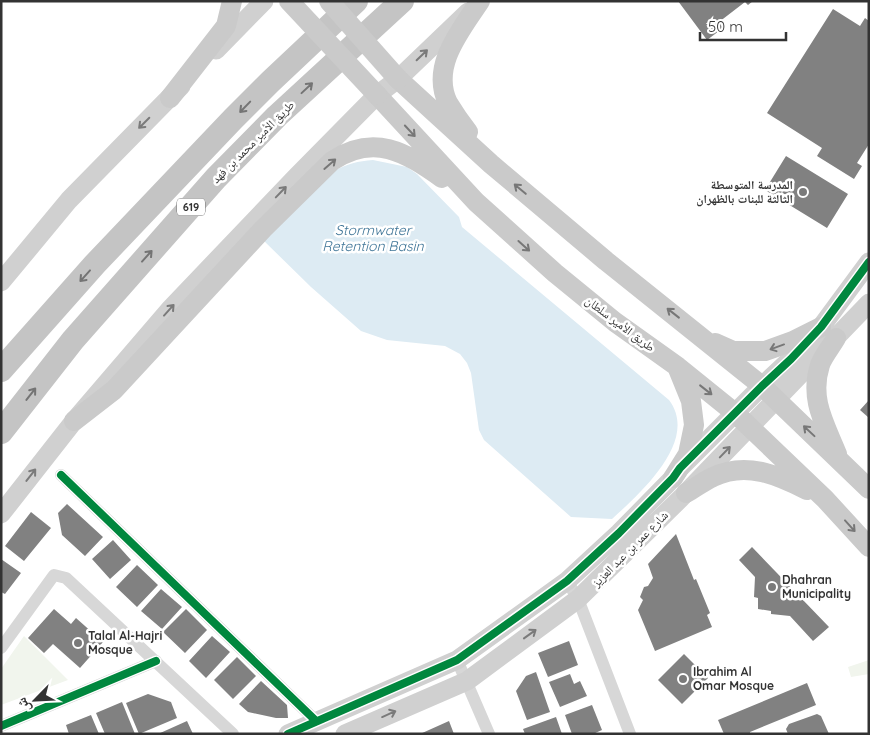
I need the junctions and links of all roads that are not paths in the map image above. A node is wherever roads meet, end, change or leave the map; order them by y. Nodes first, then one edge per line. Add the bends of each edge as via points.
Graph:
1 (232, 1) edge
2 (264, 1) edge
3 (289, 1) edge
4 (329, 1) edge
5 (356, 1) edge
6 (402, 1) edge
7 (479, 1) edge
8 (398, 78) junction
9 (376, 95) junction
10 (170, 98) junction
11 (491, 164) junction
12 (69, 200) junction
13 (476, 202) junction
14 (869, 262) edge
15 (1, 268) edge
16 (1, 282) edge
17 (869, 303) edge
18 (829, 333) junction
19 (698, 335) junction
20 (678, 367) junction
21 (1, 370) edge
22 (769, 393) junction
23 (742, 420) junction
24 (74, 421) junction
25 (1, 432) edge
26 (840, 461) junction
27 (61, 475) dead end
28 (679, 486) junction
29 (869, 489) edge
30 (825, 499) junction
31 (1, 514) edge
32 (869, 547) edge
33 (567, 581) junction
34 (578, 599) junction
35 (1, 648) edge
36 (457, 660) junction
37 (156, 661) junction
38 (466, 681) junction
39 (316, 720) junction
40 (1, 726) edge
41 (233, 734) edge
42 (288, 734) edge
43 (345, 734) edge
44 (488, 734) edge
45 (630, 734) edge

1 - 10 main road via 226,26
2 - 10 street
3 - 9 main road, طريق الأمير سلطان, bridge
4 - 8 main road, bridge
5 -> 21 highway, 619 via 239,113 95,264
25 -> 6 highway, طريق الأمير محمد بن فهد / 619 via 73,340 216,178 277,116
8 -> 7 street
7 - 11 main road via 448,53 443,85 448,102
8 - 9 street
8 - 11 main road
9 -> 13 main road, طريق الأمير سلطان
24 -> 9 street via 178,301
10 -> 12 street
19 -> 11 main road
12 - 15 street
12 - 16 street
13 -> 20 main road, طريق الأمير سلطان via 555,273
24 -> 13 main road via 114,390 263,230 342,154 354,149 386,148 414,159
14 - 18 street
17 - 18 street
18 -> 19 main road via 765,351 733,351
18 - 22 street
18 - 26 main road via 816,393 818,408
19 - 22 main road
20 -> 23 main road, طريق الأمير سلطان
20 - 28 main road via 691,401 694,424
22 - 23 street, شارع عمر بن عبد العزيز
26 -> 22 main road
23 - 28 street, شارع عمر بن عبد العزيز
23 - 30 main road, طريق الأمير سلطان
31 -> 24 street
26 - 29 main road
27 - 39 street
28 - 30 main road via 725,473 758,470 784,478
28 - 33 street
28 - 34 street, شارع عمر بن عبد العزيز
30 -> 32 main road, طريق الأمير سلطان
33 - 34 street
33 - 36 street
38 -> 34 street, شارع عمر بن عبد العزيز
34 - 45 street
35 - 37 street via 54,575 66,578
36 - 38 street
36 - 39 street
37 - 40 street
37 - 41 street
43 -> 38 street, شارع عمر بن عبد العزيز
38 - 44 street
39 - 42 street

